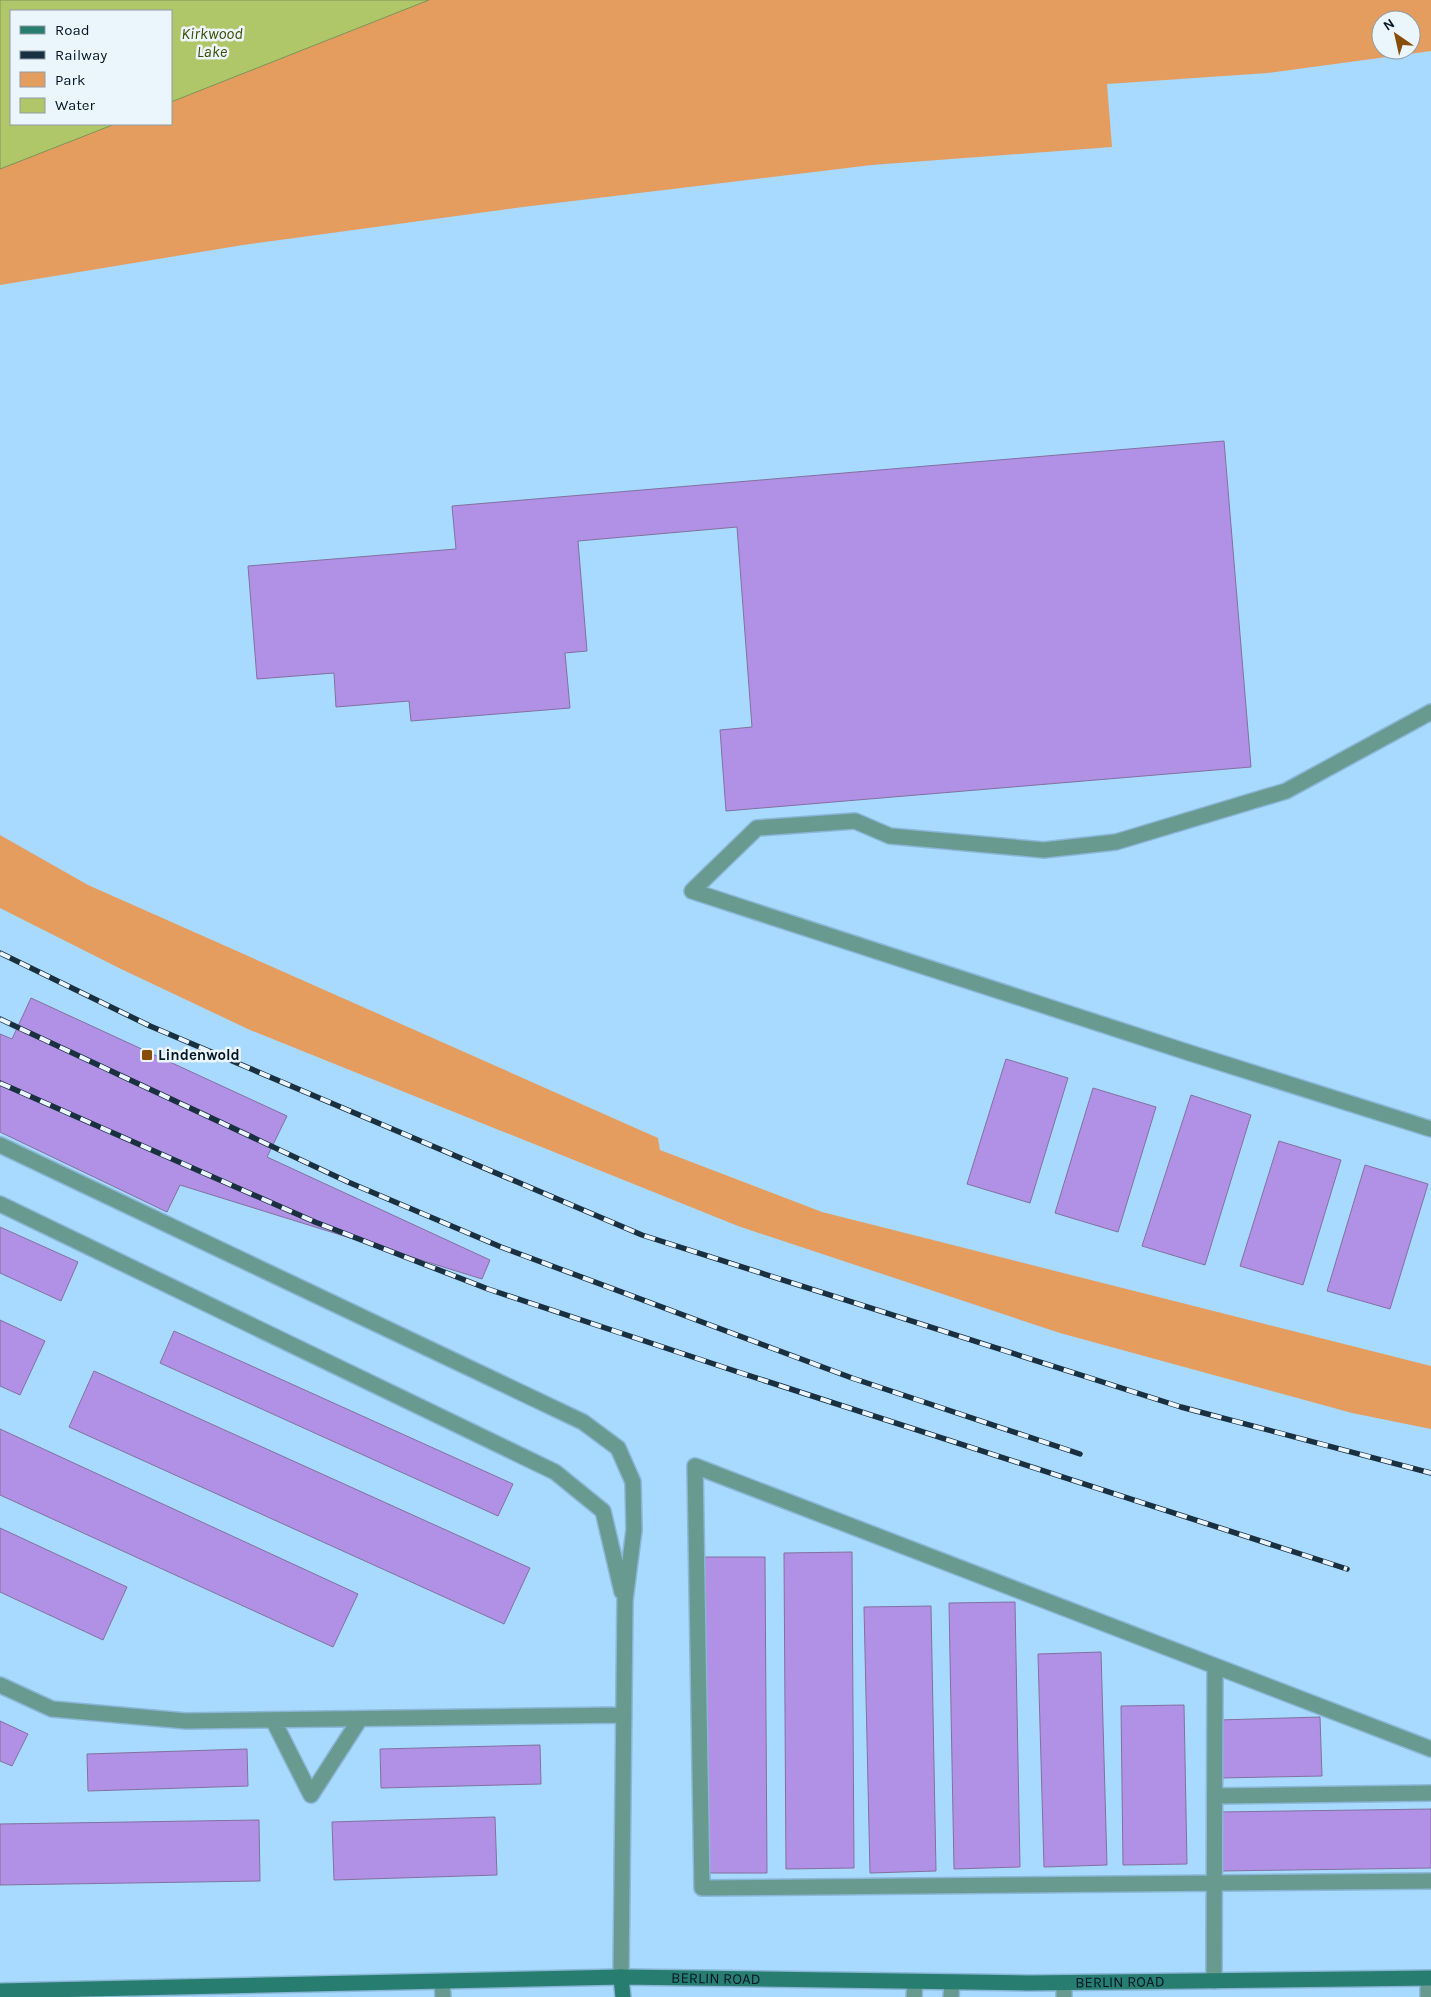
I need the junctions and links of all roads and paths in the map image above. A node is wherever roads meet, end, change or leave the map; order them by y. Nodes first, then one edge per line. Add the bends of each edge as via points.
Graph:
1 (1431, 712) edge
2 (1431, 1129) edge
3 (0, 1145) edge
4 (0, 1204) edge
5 (624, 1600) junction
6 (1215, 1666) junction
7 (0, 1684) edge
8 (624, 1715) junction
9 (360, 1719) junction
10 (273, 1720) junction
11 (1431, 1749) edge
12 (1431, 1793) edge
13 (1215, 1796) junction
14 (1431, 1881) edge
15 (1215, 1883) junction
16 (621, 1978) junction
17 (1430, 1978) edge
18 (1214, 1981) junction
19 (442, 1989) edge
20 (914, 1989) edge
21 (952, 1990) edge
22 (1064, 1990) edge
23 (273, 1991) edge
24 (3, 1993) edge
25 (95, 1993) edge
26 (623, 1997) edge
27 (1428, 1997) edge

1 - 2 lane via 1286,791 1116,842 1044,850 890,836 855,821 757,828 692,891
3 - 5 lane via 583,1422 618,1448 633,1482 634,1530
4 - 5 lane via 555,1472 603,1511
5 - 8 lane
6 - 11 lane
6 - 13 lane
6 - 15 lane via 695,1466 702,1888
7 - 10 lane via 52,1709 186,1721
8 - 9 lane
8 - 16 lane
9 - 10 lane
9 - 10 lane via 311,1795
12 - 13 lane
13 - 15 lane
14 - 15 lane
15 - 18 lane
16 - 19 street, BERLIN ROAD
16 - 20 street, BERLIN ROAD
16 - 26 street
17 - 18 street, BERLIN ROAD
17 - 27 lane
18 - 22 street, BERLIN ROAD
19 - 23 street, BERLIN ROAD
20 - 21 street, BERLIN ROAD
21 - 22 street, BERLIN ROAD
23 - 25 street, BERLIN ROAD
24 - 25 street, BERLIN ROAD

